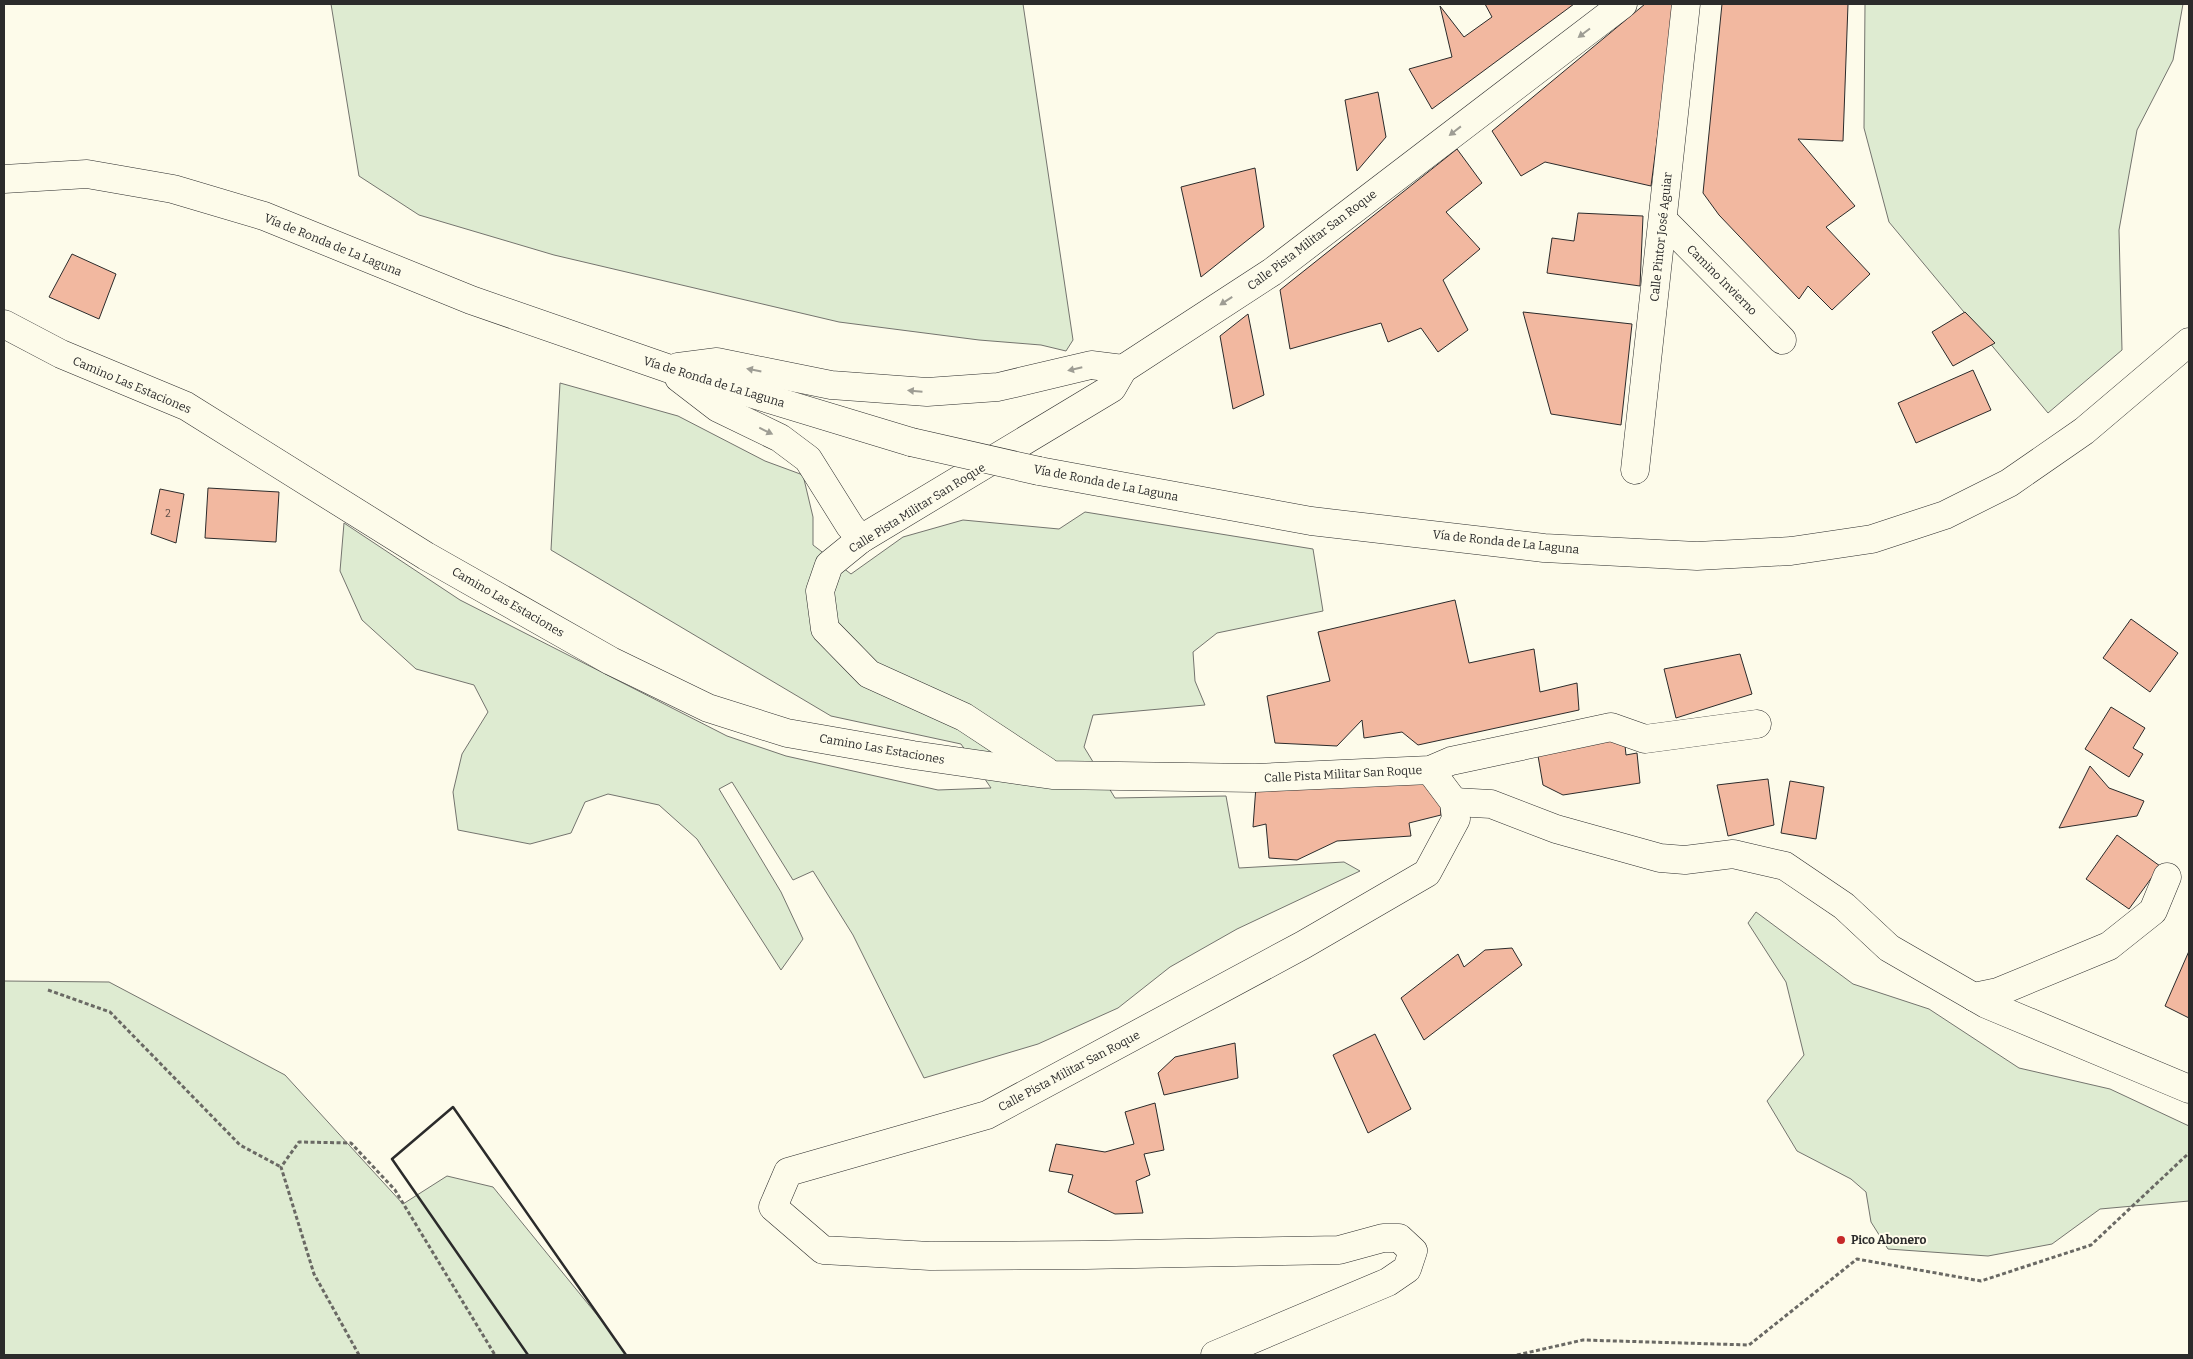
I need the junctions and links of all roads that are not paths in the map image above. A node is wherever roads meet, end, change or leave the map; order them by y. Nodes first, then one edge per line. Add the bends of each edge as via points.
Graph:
1 (1623, 4) edge
2 (1686, 4) edge
3 (4, 179) edge
4 (1663, 220) junction
5 (4, 324) edge
6 (1782, 340) dead end
7 (2189, 342) edge
8 (666, 368) junction
9 (1123, 369) junction
10 (1635, 470) dead end
11 (861, 539) junction
12 (1758, 724) dead end
13 (1430, 770) junction
14 (1052, 775) junction
15 (1454, 802) junction
16 (2167, 877) dead end
17 (1974, 997) junction
18 (2189, 1089) edge
19 (1215, 1355) edge

1 -> 9 street, Calle Pista Militar San Roque via 1272,272
2 - 4 street, Calle Pintor José Aguiar
3 - 8 street, Vía de Ronda de La Laguna via 87,174 173,189 264,216 471,300
4 - 6 street, Camino Invierno
4 - 10 street, Calle Pintor José Aguiar
5 - 14 street, Camino Las Estaciones via 61,354 186,406 434,560 611,661 708,708 786,733
7 - 8 street, Vía de Ronda de La Laguna, bridge via 2084,431 2008,483 1945,515 1881,536 1791,551 1697,556 1534,547 1311,521 1039,471 911,442
9 -> 8 street via 1091,365 998,387 927,392 831,385 716,362
8 -> 11 street via 718,408 780,438 808,459
9 - 11 street, Calle Pista Militar San Roque via 1112,388
11 - 14 street, Calle Pista Militar San Roque via 829,565 820,591 825,630 869,674 964,717
12 - 13 street via 1644,739 1611,726 1452,761
13 - 14 street, Calle Pista Militar San Roque via 1255,778
13 - 15 street, Calle Pista Militar San Roque
15 - 17 street via 1490,804 1556,829 1660,858 1685,860 1733,854 1785,866 1844,906 1889,948
15 - 19 street, Calle Pista Militar San Roque via 1456,819 1427,873 1303,945 987,1115 788,1172 773,1207 823,1250 930,1256 1339,1250 1383,1238 1399,1238 1413,1251 1407,1269 1388,1282
16 - 17 street via 2153,910 2110,946 1998,992
17 - 18 street

